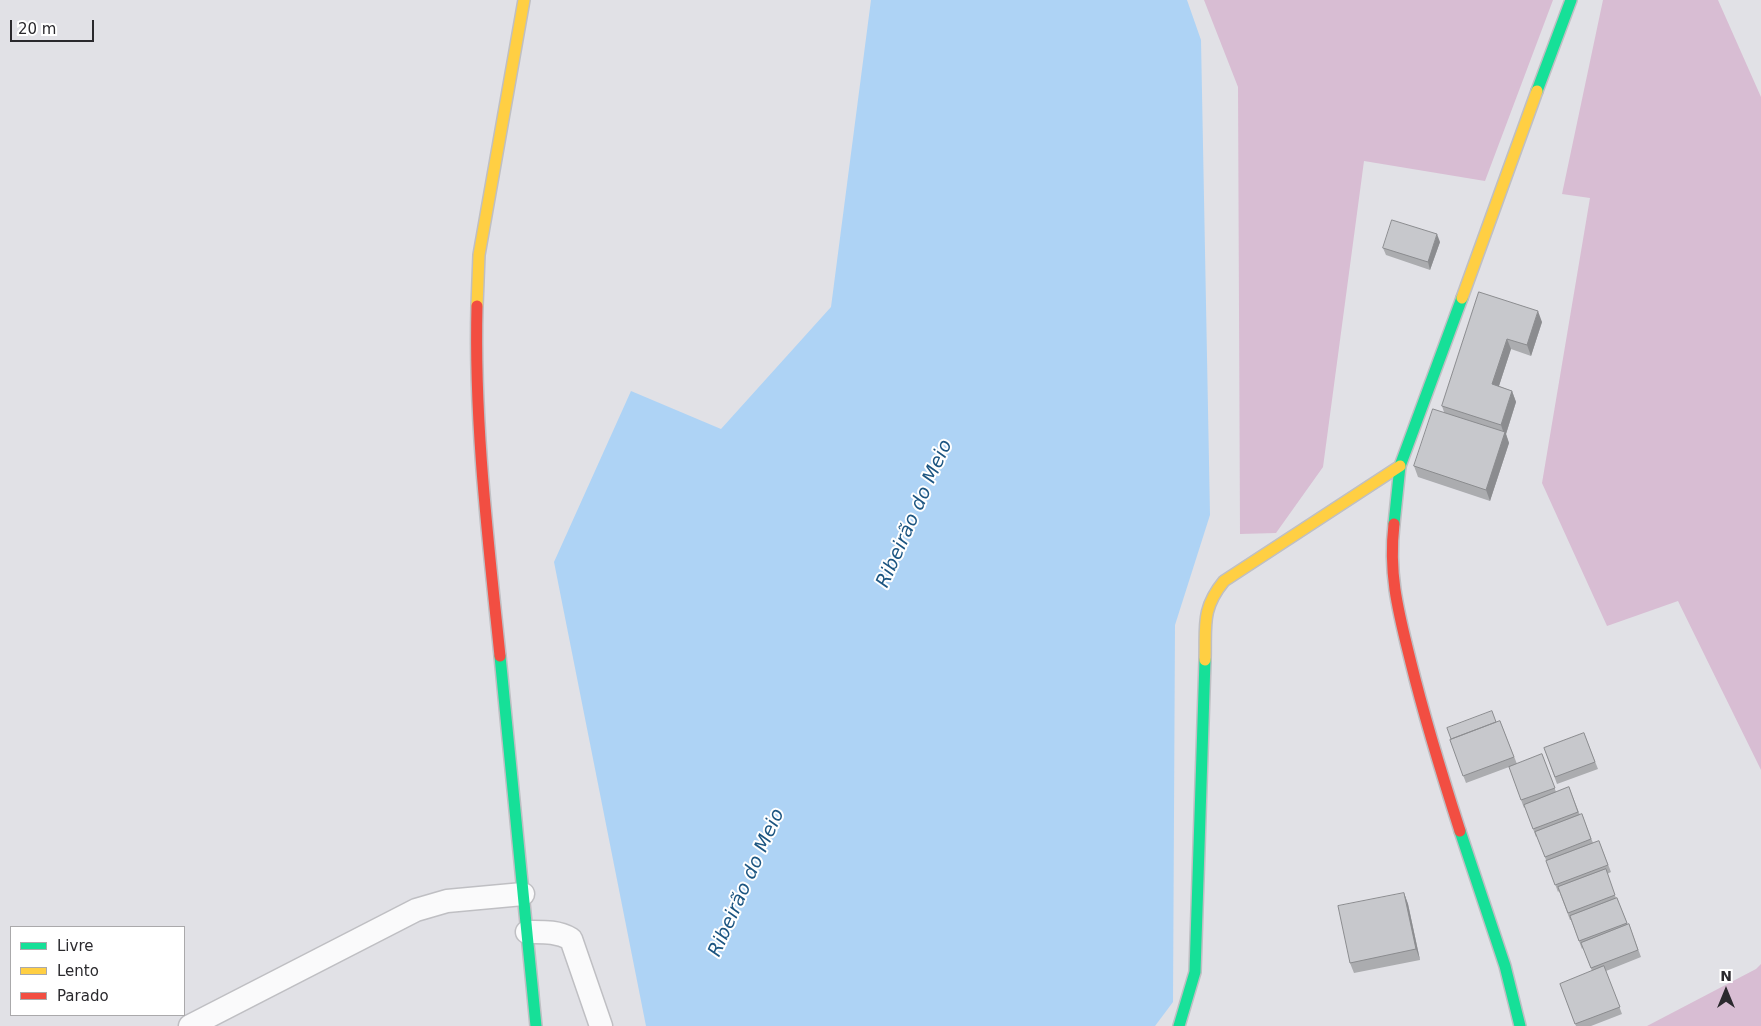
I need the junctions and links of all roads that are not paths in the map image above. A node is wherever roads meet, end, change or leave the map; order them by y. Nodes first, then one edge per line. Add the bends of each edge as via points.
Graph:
1 (524, 0) edge
2 (1571, 0) edge
3 (1400, 466) junction
4 (523, 894) junction
5 (527, 932) junction
6 (190, 1026) edge
7 (536, 1026) edge
8 (601, 1026) edge
9 (1179, 1026) edge
10 (1520, 1026) edge

1 - 4 street via 479,255 476,352 479,447
2 - 3 street
3 - 9 street via 1224,581 1212,596 1206,612 1195,972
3 - 10 street via 1391,547 1393,588 1431,743 1505,966
4 - 5 street
4 - 6 street via 447,901 416,910
5 - 7 street
5 - 8 street via 552,932 571,939

